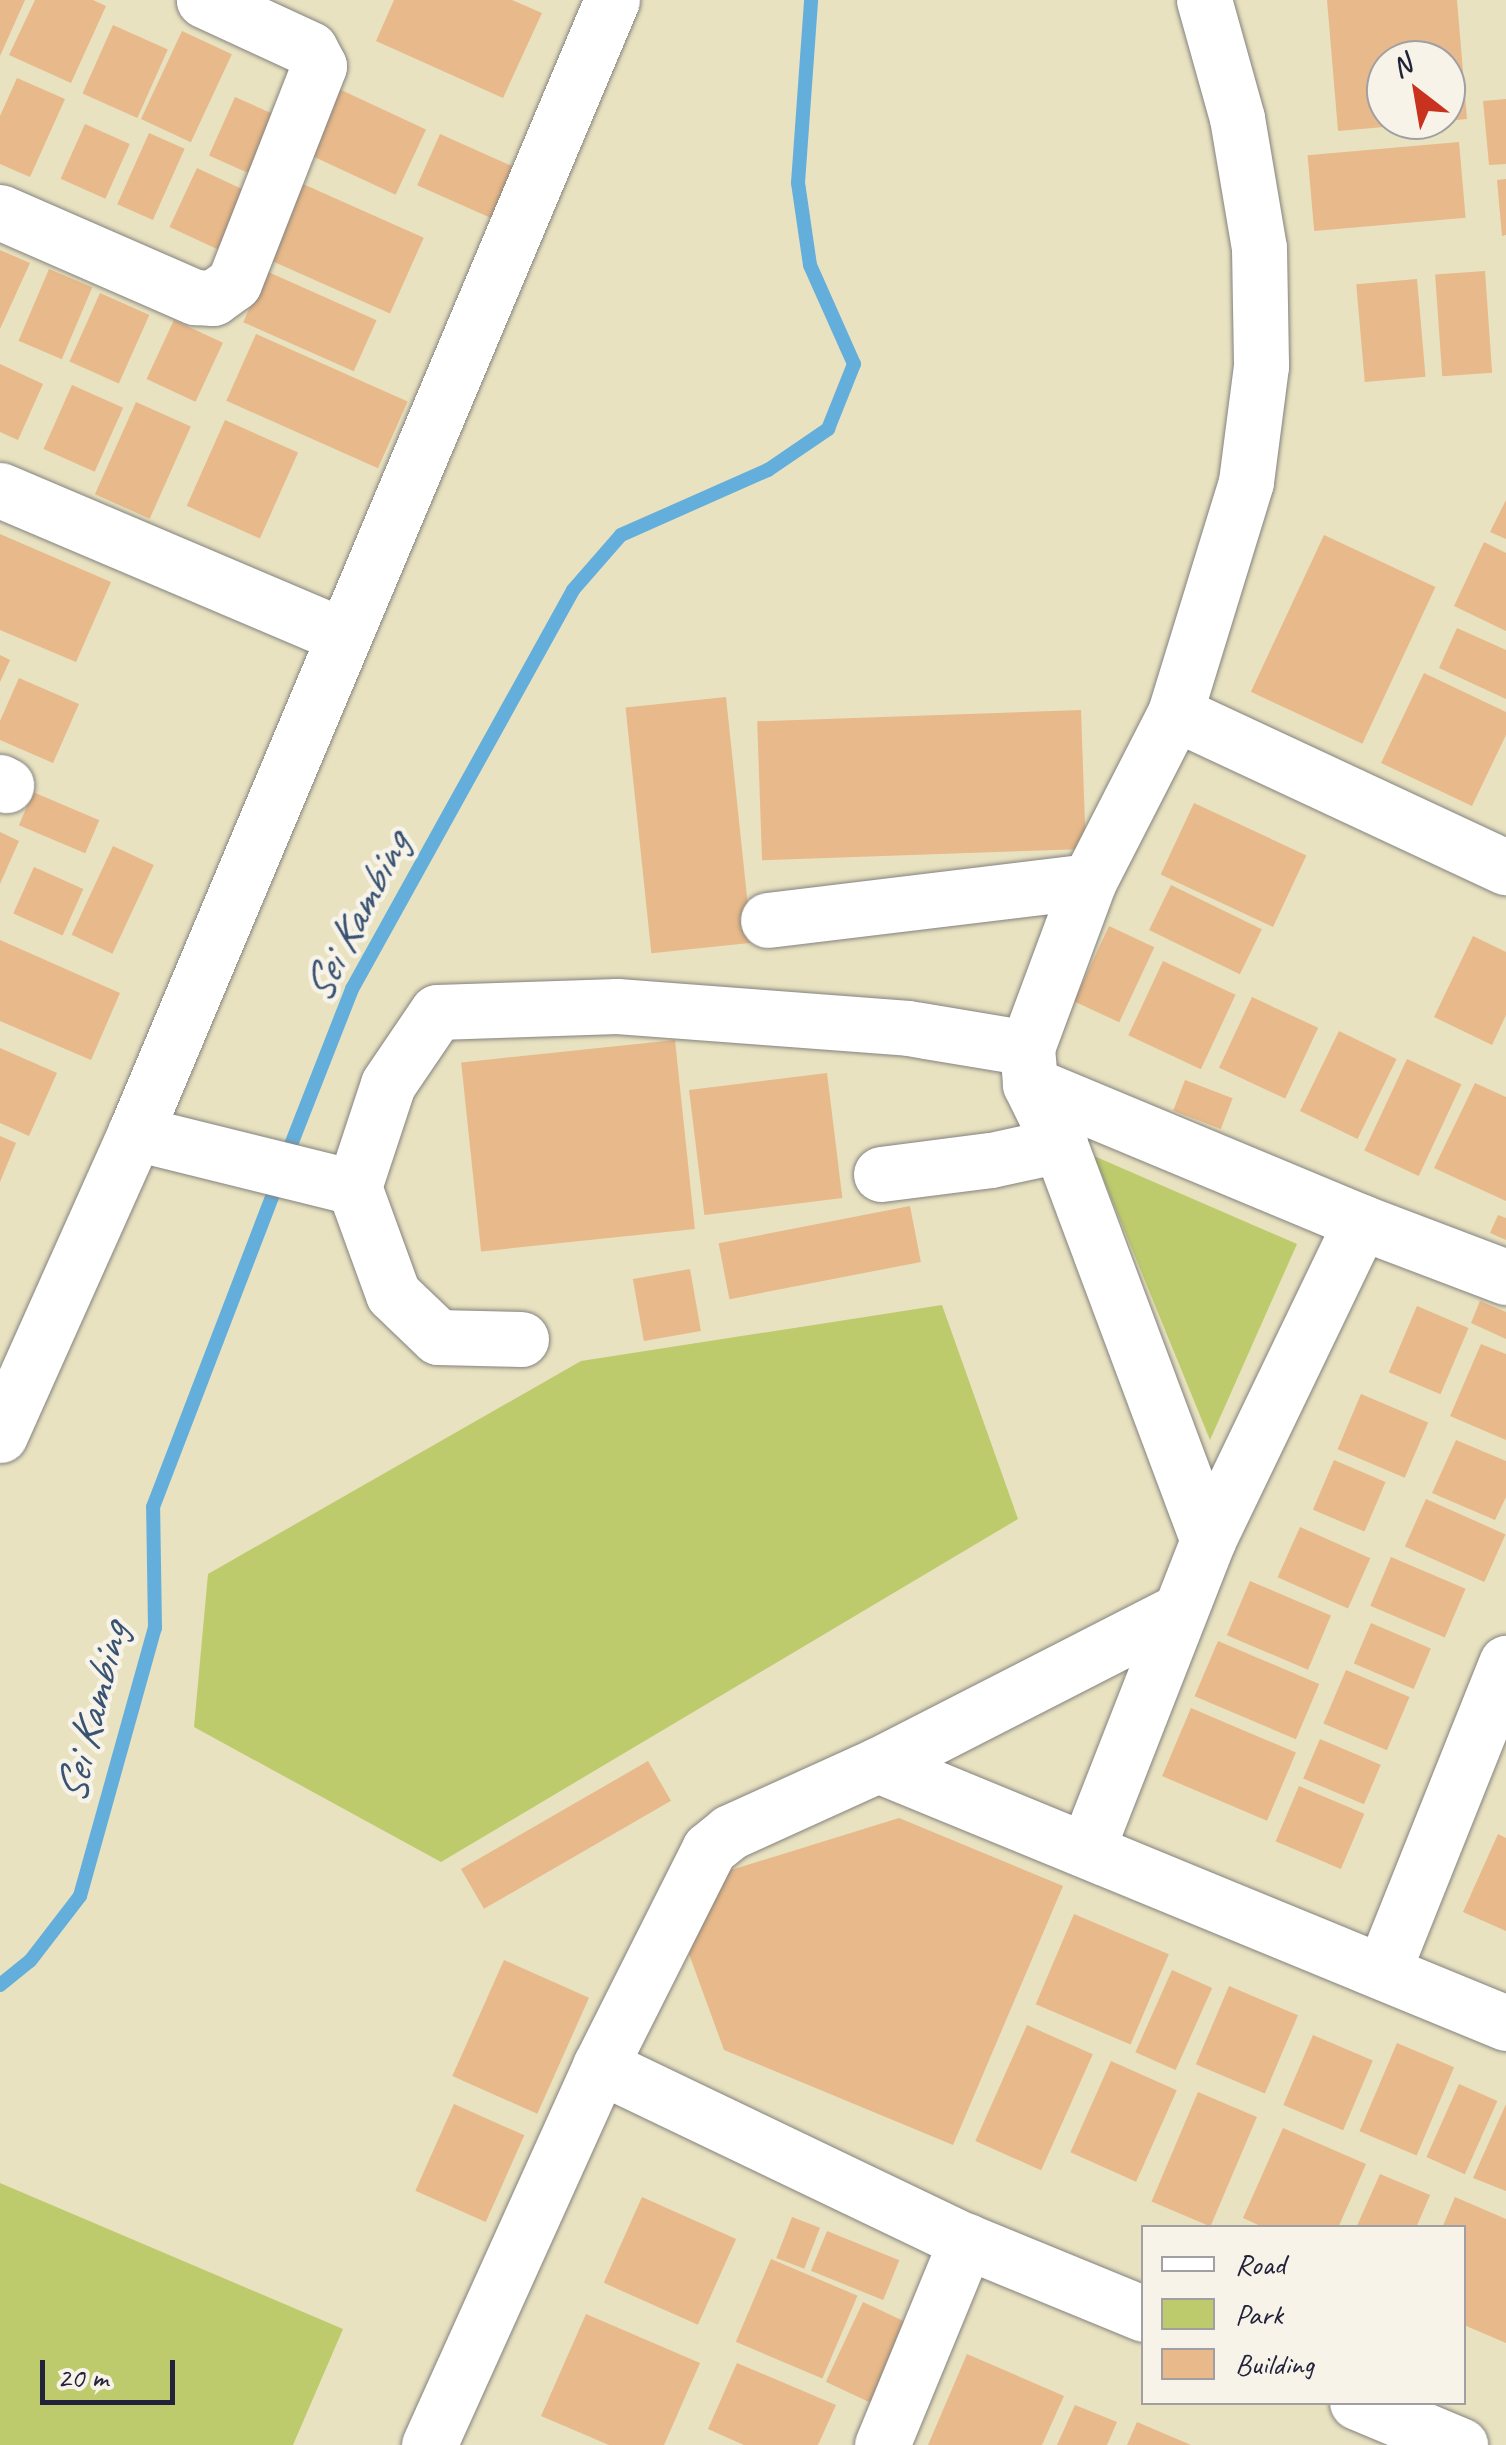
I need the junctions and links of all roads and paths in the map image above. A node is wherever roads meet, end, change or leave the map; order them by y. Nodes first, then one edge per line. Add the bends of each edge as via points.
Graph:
1 (204, 0) edge
2 (612, 0) edge
3 (1204, 0) edge
4 (0, 212) edge
5 (0, 490) edge
6 (341, 635) junction
7 (1175, 713) junction
8 (1505, 865) edge
9 (1089, 880) junction
10 (768, 920) dead end
11 (1029, 1066) junction
12 (136, 1133) junction
13 (1060, 1144) junction
14 (881, 1174) dead end
15 (340, 1184) junction
16 (1361, 1222) junction
17 (1506, 1277) edge
18 (521, 1339) dead end
19 (0, 1434) edge
20 (1208, 1540) junction
21 (1178, 1611) junction
22 (1506, 1663) edge
23 (878, 1764) junction
24 (1087, 1850) junction
25 (1383, 1970) junction
26 (1506, 2023) edge
27 (600, 2066) junction
28 (966, 2241) junction
29 (1141, 2313) edge
30 (1364, 2405) edge
31 (428, 2445) edge
32 (882, 2445) edge
33 (1460, 2445) edge

1 - 4 street via 310,49 319,66 234,283 213,298 195,297
2 - 6 street
3 - 7 street via 1236,118 1259,248 1261,366 1246,482
5 - 6 street
6 - 12 street
7 - 8 street
7 - 9 street
9 - 10 street
9 - 11 street
11 - 13 street
11 - 15 street via 908,1028 617,1006 438,1012 388,1084
11 - 16 street
12 - 15 street
12 - 19 street
13 - 14 street
13 - 20 street
15 - 18 street via 393,1294 438,1337
16 - 17 street
16 - 20 street
20 - 21 street
21 - 23 street
21 - 24 street
22 - 25 street
23 - 24 street
23 - 27 street via 730,1832 709,1849
24 - 25 street
25 - 26 street
27 - 28 street
27 - 31 street
28 - 29 street
28 - 32 street
30 - 33 street

